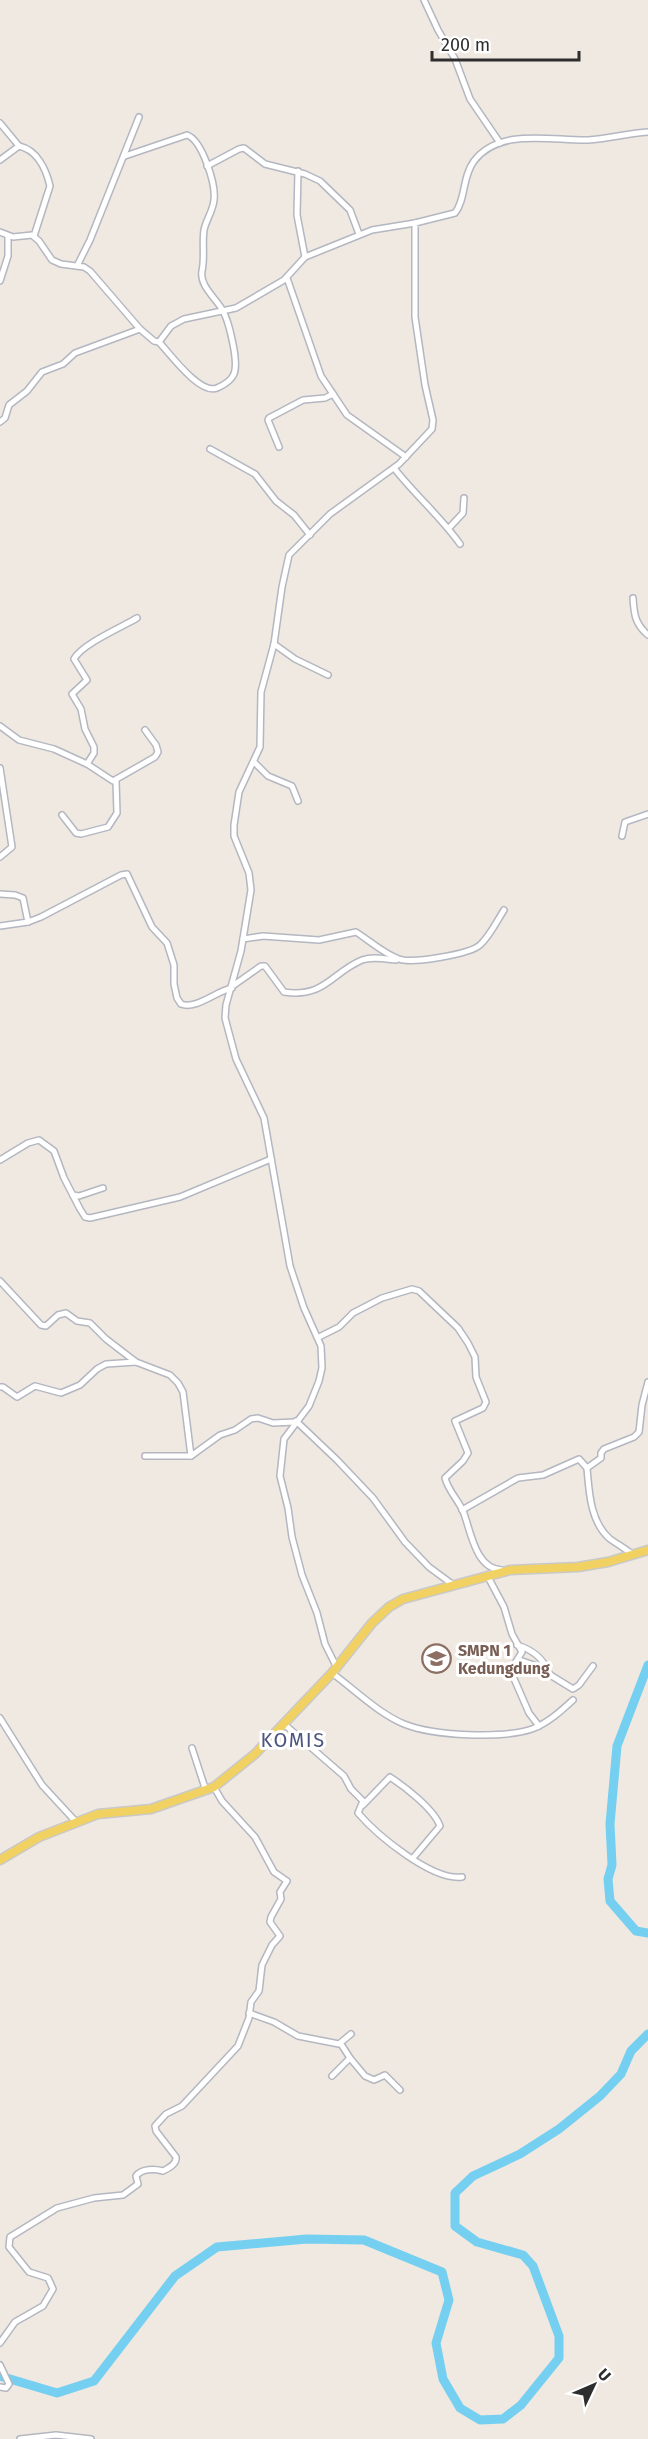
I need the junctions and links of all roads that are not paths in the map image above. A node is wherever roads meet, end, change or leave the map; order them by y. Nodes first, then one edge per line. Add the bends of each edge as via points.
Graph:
1 (424, 0) edge
2 (140, 117) dead end
3 (0, 123) edge
4 (648, 132) edge
5 (500, 143) junction
6 (19, 146) junction
7 (125, 156) junction
8 (0, 160) edge
9 (207, 166) junction
10 (298, 171) junction
11 (415, 223) junction
12 (0, 232) edge
13 (359, 234) junction
14 (8, 236) junction
15 (34, 236) junction
16 (305, 257) junction
17 (77, 266) junction
18 (287, 278) junction
19 (0, 280) edge
20 (224, 312) junction
21 (140, 328) junction
22 (159, 342) junction
23 (333, 394) junction
24 (0, 422) edge
25 (279, 447) dead end
26 (210, 449) dead end
27 (406, 457) junction
28 (394, 468) junction
29 (464, 498) dead end
30 (449, 528) junction
31 (310, 535) junction
32 (460, 544) dead end
33 (633, 598) dead end
34 (137, 618) dead end
35 (648, 635) edge
36 (274, 644) junction
37 (328, 675) dead end
38 (0, 726) edge
39 (145, 730) dead end
40 (254, 762) junction
41 (87, 764) junction
42 (0, 768) edge
43 (116, 781) junction
44 (298, 801) dead end
45 (648, 814) edge
46 (62, 815) dead end
47 (622, 836) dead end
48 (0, 857) edge
49 (0, 894) edge
50 (504, 910) dead end
51 (27, 922) junction
52 (0, 926) edge
53 (243, 939) junction
54 (402, 961) junction
55 (232, 987) junction
56 (271, 1159) junction
57 (0, 1160) edge
58 (103, 1188) dead end
59 (72, 1194) junction
60 (0, 1281) edge
61 (319, 1337) junction
62 (136, 1362) junction
63 (648, 1382) edge
64 (0, 1387) edge
65 (296, 1421) junction
66 (145, 1456) dead end
67 (190, 1456) junction
68 (587, 1468) junction
69 (462, 1510) junction
70 (648, 1550) edge
71 (633, 1555) junction
72 (510, 1570) junction
73 (487, 1575) junction
74 (452, 1584) junction
75 (517, 1645) junction
76 (519, 1660) junction
77 (593, 1666) dead end
78 (335, 1671) junction
79 (549, 1673) junction
80 (573, 1700) dead end
81 (0, 1718) edge
82 (284, 1724) junction
83 (539, 1726) junction
84 (192, 1748) dead end
85 (210, 1789) junction
86 (363, 1805) junction
87 (77, 1823) junction
88 (413, 1858) junction
89 (0, 1860) edge
90 (462, 1877) dead end
91 (249, 2013) junction
92 (351, 2034) dead end
93 (341, 2044) junction
94 (350, 2058) junction
95 (332, 2076) dead end
96 (400, 2091) dead end
97 (0, 2343) edge
98 (0, 2365) edge
99 (0, 2387) edge
100 (20, 2439) edge
101 (91, 2439) edge

1 - 5 street via 455,59 470,99
2 - 7 street
3 - 6 street
4 - 5 street via 586,140 522,139
5 - 11 street via 473,162 455,213
6 - 8 street
6 - 15 street via 34,154 50,186
7 - 9 street via 186,135 196,141
7 - 17 street
9 - 10 street via 244,148 264,164
9 - 20 street via 214,200 204,231 201,275
10 - 13 street via 320,181 350,210
10 - 16 street via 297,215
11 - 13 street
11 - 27 street via 415,317 433,423
12 - 14 street
13 - 16 street
14 - 15 street
14 - 19 street via 8,256
15 - 17 street via 52,260
16 - 18 street
17 - 21 street via 90,271
18 - 20 street
18 - 23 street via 321,376
20 - 22 street via 184,320 171,327
20 - 22 street via 236,365 230,380 214,389 197,383
21 - 22 street
21 - 24 street via 75,353 63,364 42,372 9,405
23 - 25 street via 306,398 269,418
23 - 27 street via 354,421
26 - 31 street via 255,474
27 - 28 street
28 - 30 street
28 - 31 street via 330,514
29 - 30 street via 463,513
30 - 32 street
31 - 36 street via 292,550 287,560
33 - 35 street via 633,613
34 - 41 street via 75,656 87,680 72,694 95,751
36 - 37 street
36 - 40 street via 261,692 260,742
38 - 41 street via 20,740
39 - 43 street via 158,752
40 - 44 street via 267,776 292,786
40 - 53 street via 239,792 234,825 234,836 251,881
41 - 43 street via 110,781
42 - 48 street via 12,847
43 - 46 street via 117,813 108,827 81,834
45 - 47 street via 624,822
49 - 51 street via 22,898
50 - 54 street via 476,948
51 - 52 street
51 - 55 street via 127,874 152,927 167,943 181,1004 191,1006
53 - 54 street via 263,936 319,940 356,932
53 - 55 street
54 - 55 street via 363,960 310,992 284,992 265,966
55 - 56 street via 225,1018 229,1037 264,1118
56 - 59 street via 180,1197 90,1218
56 - 61 street via 290,1266
57 - 59 street via 39,1140 54,1151
58 - 59 street via 77,1197
60 - 62 street via 41,1325 46,1326 66,1313 90,1323
61 - 65 street via 319,1381 309,1406
61 - 69 street via 382,1298 412,1289 419,1291 458,1328 475,1357 476,1377 486,1402 483,1408 454,1423 468,1453 445,1478
62 - 64 street via 106,1364 62,1394 35,1386 17,1397
62 - 67 street via 170,1375 183,1392
63 - 68 street via 639,1432 604,1449 601,1458
65 - 67 street via 273,1423 251,1419
65 - 74 street via 373,1498 405,1542
65 - 78 street via 281,1450 281,1483 302,1575
66 - 67 street
68 - 69 street via 579,1459 543,1475 518,1478
68 - 71 street via 593,1510 601,1528
69 - 72 street via 480,1558 491,1568
70 - 71 main road
71 - 72 main road via 578,1567
72 - 73 main road
73 - 74 main road
73 - 75 street via 504,1607
74 - 78 main road via 389,1607
75 - 76 street via 522,1652
75 - 79 street via 536,1654
76 - 79 street
76 - 83 street via 512,1674
77 - 79 street via 574,1689
78 - 82 main road
78 - 83 street via 397,1720 415,1727 475,1735 511,1734
80 - 83 street
81 - 87 street via 42,1785
82 - 85 main road via 255,1754
82 - 86 street via 344,1776
84 - 85 street
85 - 87 main road via 150,1809 98,1814
85 - 91 street via 255,1837 274,1872 287,1881 270,1922 280,1936 262,1965
86 - 88 street via 359,1815
86 - 88 street via 390,1777 433,1815 440,1826
87 - 89 main road via 39,1837
88 - 90 street via 446,1877
91 - 93 street via 310,2040
91 - 97 street via 238,2046 182,2106 166,2114 156,2126 176,2157 171,2166 163,2171 154,2168 139,2172 138,2185 123,2195 57,2208 10,2237 9,2247 21,2263 32,2274 48,2278 53,2289 43,2306 15,2322
92 - 93 street
93 - 94 street
94 - 95 street
94 - 96 street via 365,2076 374,2080 385,2075
98 - 99 street via 9,2382 8,2387
100 - 101 street via 56,2435

